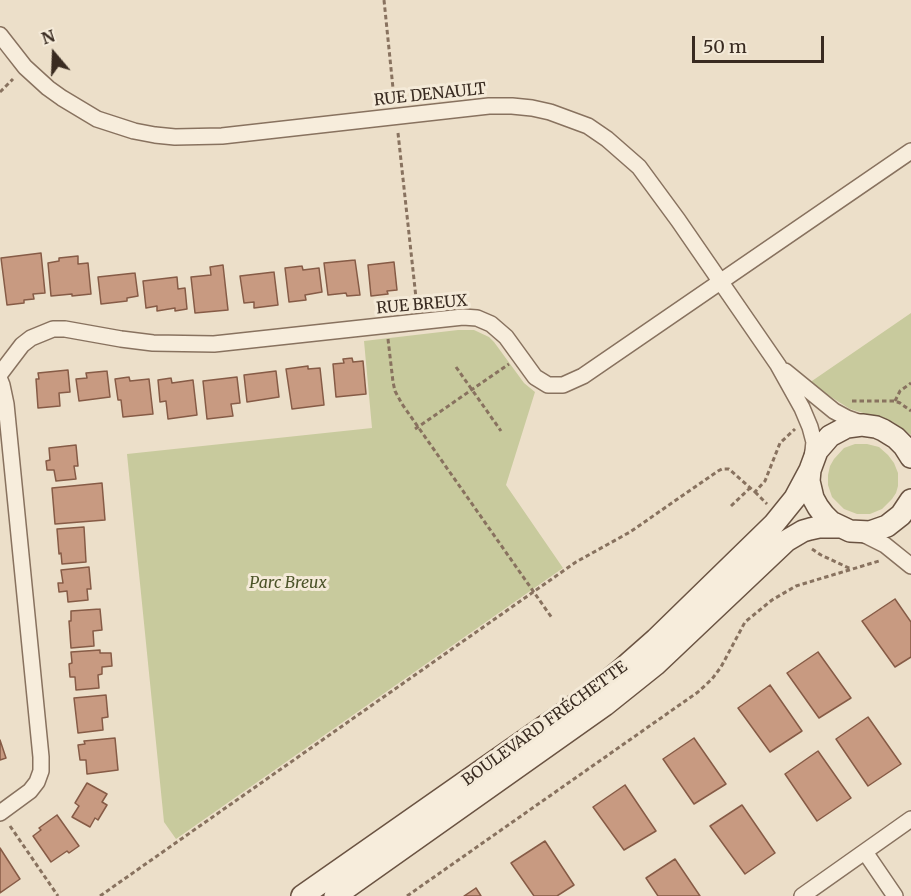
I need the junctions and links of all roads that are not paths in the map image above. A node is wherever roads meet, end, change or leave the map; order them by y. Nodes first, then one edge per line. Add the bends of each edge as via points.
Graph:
1 (0, 36) edge
2 (911, 151) edge
3 (721, 283) junction
4 (778, 365) junction
5 (0, 374) edge
6 (0, 380) edge
7 (868, 426) junction
8 (903, 440) edge
9 (911, 457) edge
10 (811, 466) junction
11 (911, 500) edge
12 (911, 522) edge
13 (850, 530) junction
14 (911, 567) edge
15 (4, 819) edge
16 (911, 819) edge
17 (865, 852) junction
18 (302, 896) edge
19 (334, 896) edge
20 (802, 896) edge
21 (896, 896) edge

1 - 3 street, RUE DENAULT via 25,67 62,98 97,119 155,135 222,136 489,106 550,112 588,126 639,167
2 - 3 street, RUE BREUX
3 - 4 street, RUE DENAULT
3 - 5 street, RUE BREUX via 583,376 563,385 548,385 535,377 506,337 491,324 463,317 207,345 153,343 53,329 22,345
4 - 7 street, RUE DENAULT via 834,411
4 - 10 street, RUE DENAULT via 810,427 814,442
6 - 15 street via 6,404 41,757 37,782
7 - 8 main road
7 - 10 main road, BOULEVARD FRÉCHETTE via 847,427 830,436
8 - 9 main road
10 - 13 main road via 811,489 818,507 831,522
10 - 18 main road, BOULEVARD FRÉCHETTE via 795,498 774,524 622,669
11 - 12 street
11 - 13 main road, BOULEVARD FRÉCHETTE via 887,526 870,532
13 - 14 street via 885,545
13 - 19 main road, BOULEVARD FRÉCHETTE via 819,526 786,541 655,665 605,705
16 - 17 street
17 - 20 street
17 - 21 street

